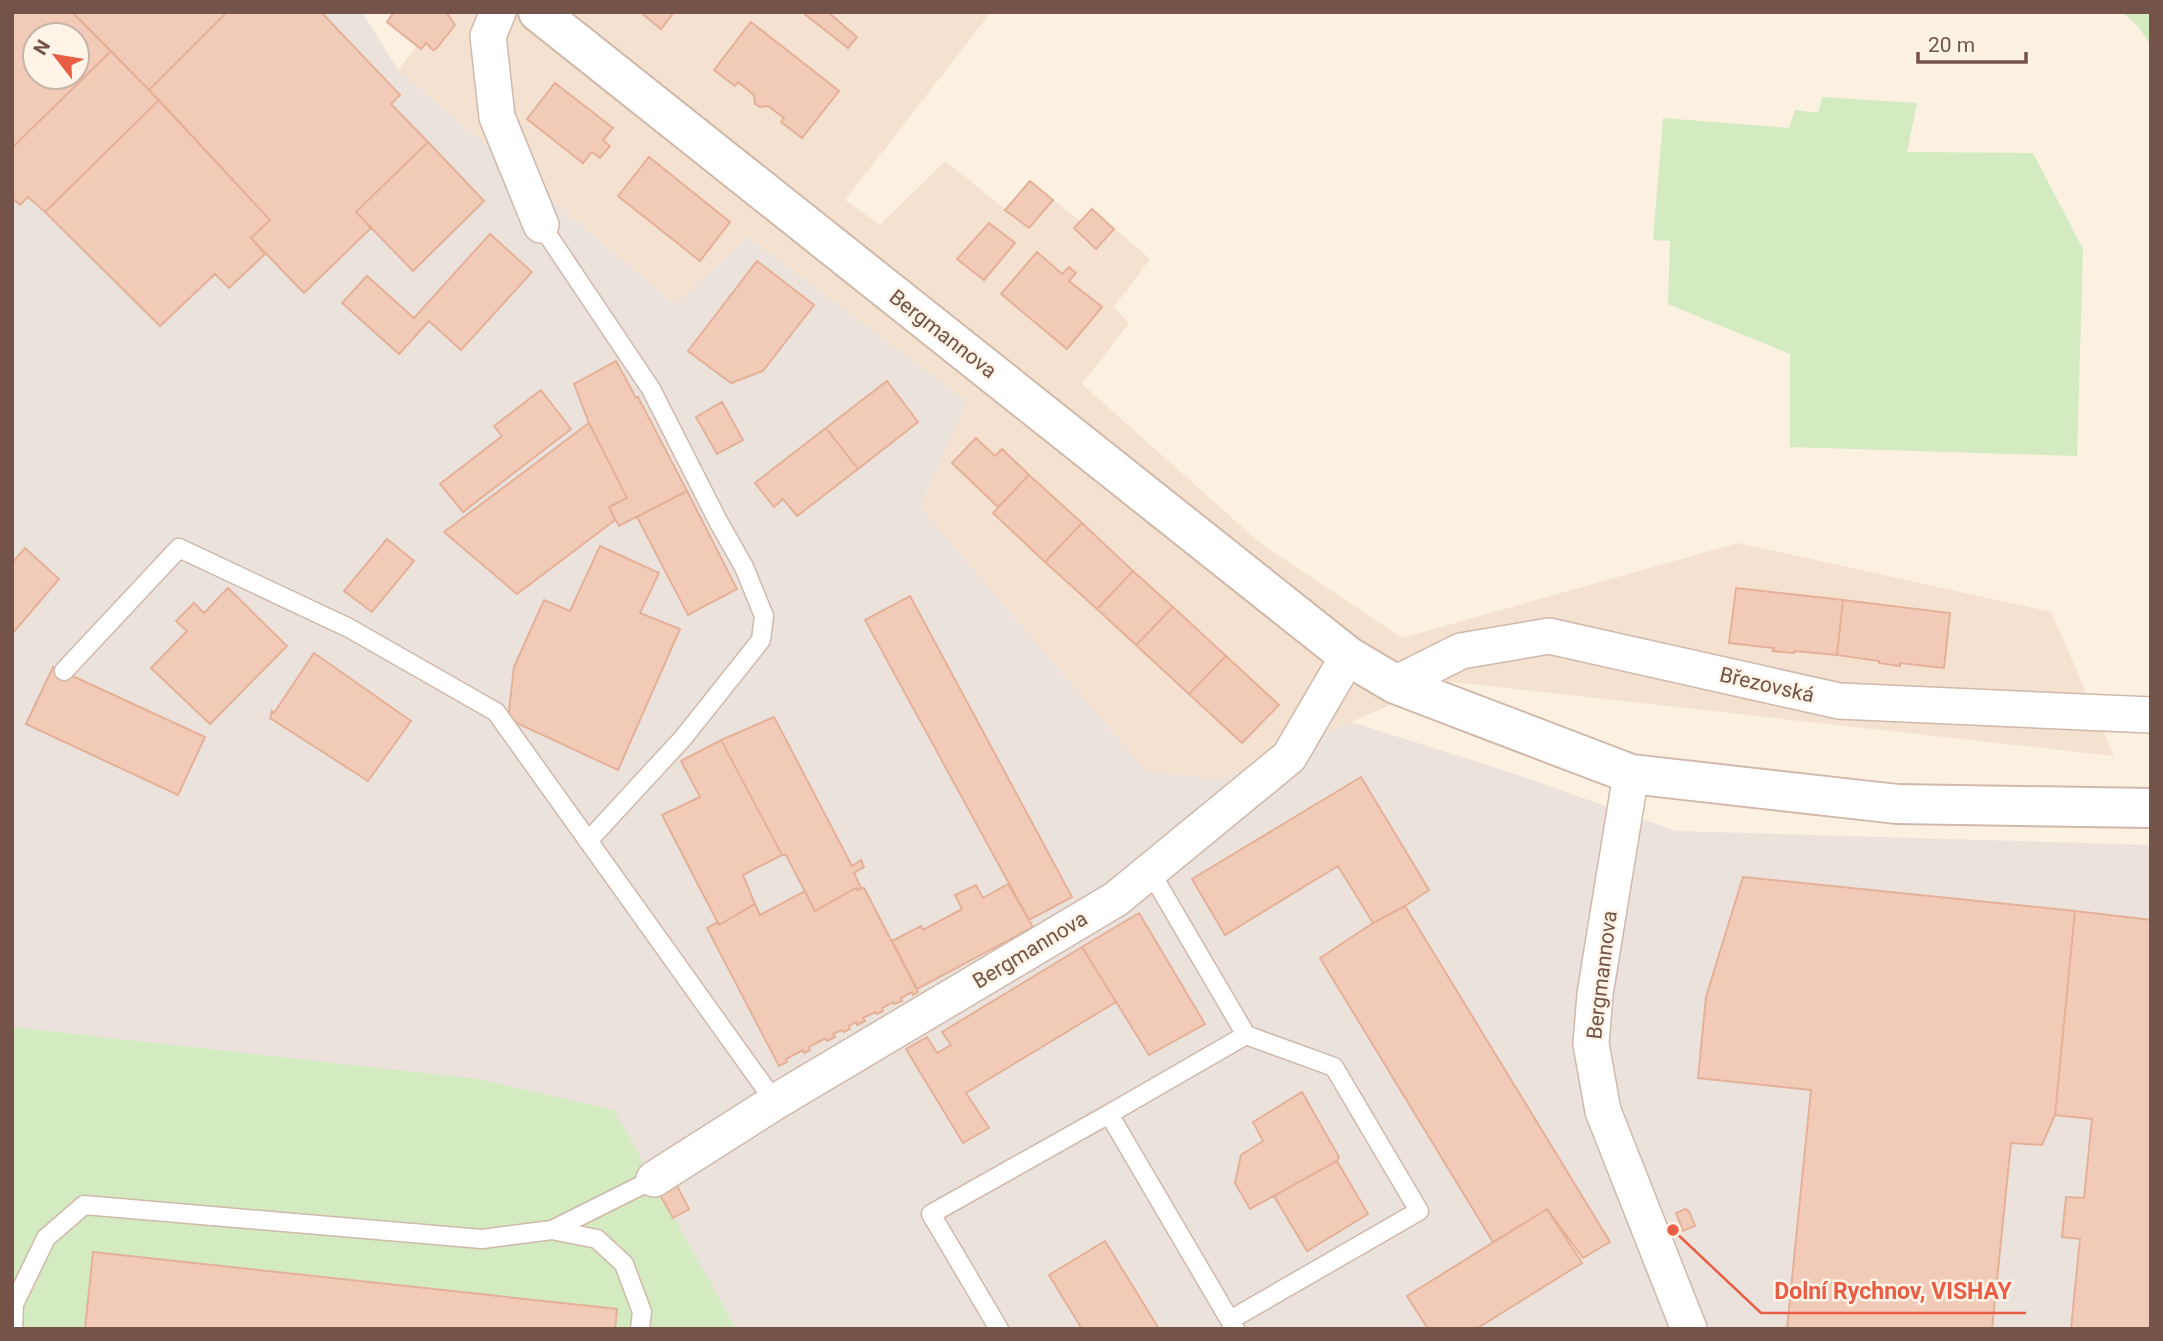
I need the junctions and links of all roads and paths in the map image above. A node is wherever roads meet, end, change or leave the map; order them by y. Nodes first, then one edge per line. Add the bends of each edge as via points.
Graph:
1 (498, 12) edge
2 (538, 12) edge
3 (541, 225) joint
4 (1348, 656) junction
5 (64, 671) dead end
6 (1395, 684) junction
7 (2151, 715) edge
8 (1631, 774) junction
9 (2151, 808) edge
10 (588, 841) junction
11 (1150, 871) junction
12 (1246, 1035) junction
13 (775, 1102) junction
14 (1109, 1114) junction
15 (654, 1179) joint
16 (552, 1230) junction
17 (1233, 1325) edge
18 (13, 1329) edge
19 (640, 1329) edge
20 (999, 1329) edge
21 (1689, 1329) edge

1 - 3 street via 488,36 497,117
2 - 4 street, Bergmannova
3 - 10 lane via 651,389 744,567 764,616 761,640 683,738
4 - 6 street, Bergmannova
4 - 11 street, Bergmannova via 1289,757
5 - 10 lane via 179,548 349,628 496,712
6 - 7 street, Březovská via 1461,651 1549,636 1839,701
6 - 8 street, Bergmannova
8 - 9 street, Bergmannova via 1897,804
8 - 21 street, Bergmannova via 1591,1044 1603,1111
10 - 13 lane
11 - 12 lane
11 - 13 street, Bergmannova via 1116,899
12 - 14 lane
12 - 17 lane via 1334,1067 1419,1211
13 - 15 street, Bergmannova
14 - 17 lane
14 - 20 lane via 931,1214
15 - 16 lane
16 - 18 lane via 482,1240 84,1205 46,1238 14,1304
16 - 19 lane via 597,1239 624,1264 642,1312

